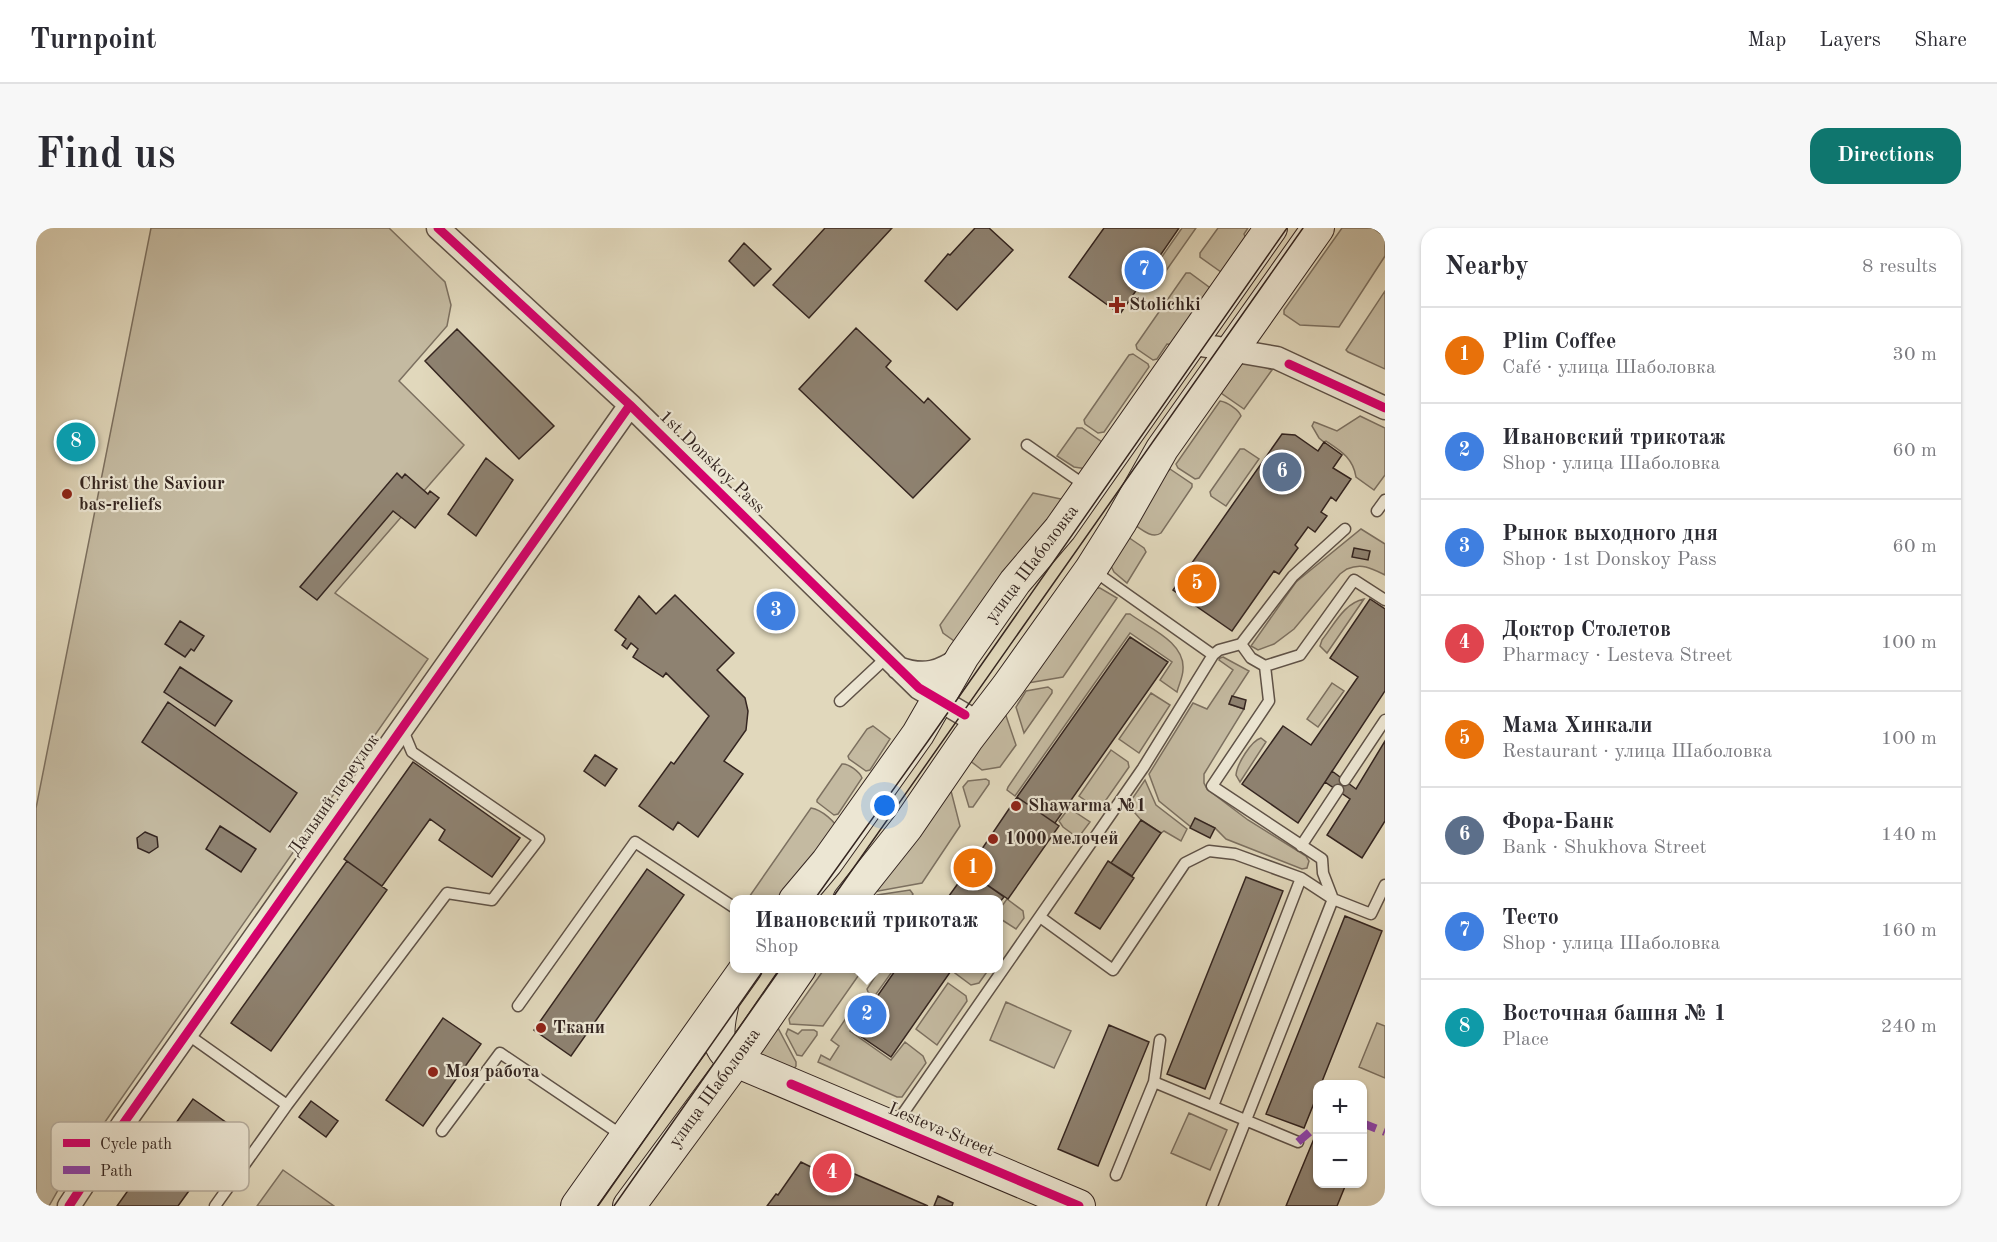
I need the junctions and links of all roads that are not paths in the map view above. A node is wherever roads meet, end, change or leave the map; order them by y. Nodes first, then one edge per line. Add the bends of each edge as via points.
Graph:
1 (438, 228) edge
2 (1270, 228) edge
3 (1318, 228) edge
4 (1257, 314) junction
5 (1189, 343) junction
6 (1232, 350) junction
7 (1277, 358) junction
8 (630, 405) junction
9 (1385, 408) edge
10 (1027, 445) dead end
11 (1089, 488) junction
12 (1385, 500) edge
13 (1377, 511) dead end
14 (1345, 529) dead end
15 (1090, 569) junction
16 (1385, 600) edge
17 (1241, 644) junction
18 (1213, 655) junction
19 (963, 656) junction
20 (892, 662) junction
21 (1265, 666) junction
22 (840, 701) dead end
23 (965, 716) junction
24 (1385, 720) edge
25 (402, 728) junction
26 (1345, 780) dead end
27 (1338, 790) dead end
28 (1301, 846) junction
29 (1301, 878) junction
30 (1385, 885) edge
31 (799, 895) edge
32 (852, 895) edge
33 (1333, 899) junction
34 (730, 905) edge
35 (1040, 917) junction
36 (1003, 970) edge
37 (743, 973) edge
38 (797, 973) edge
39 (1001, 973) edge
40 (723, 1002) junction
41 (518, 1006) dead end
42 (187, 1034) junction
43 (1160, 1040) dead end
44 (736, 1061) junction
45 (1154, 1082) junction
46 (287, 1105) junction
47 (1213, 1106) junction
48 (1246, 1120) junction
49 (124, 1122) edge
50 (893, 1128) junction
51 (442, 1131) dead end
52 (625, 1137) junction
53 (1298, 1142) dead end
54 (249, 1158) edge
55 (1116, 1175) dead end
56 (79, 1191) edge
57 (226, 1191) edge
58 (69, 1206) edge
59 (215, 1206) edge
60 (577, 1206) edge
61 (629, 1206) edge
62 (1079, 1206) edge
63 (1212, 1206) edge

1 - 8 street, 1st Donskoy Pass
2 - 5 main road, улица Шаболовка
3 - 4 main road, улица Шаболовка
4 - 6 main road, улица Шаболовка
4 - 7 street via 1264,338
5 - 6 street
5 - 11 main road, улица Шаболовка
6 - 7 street
6 - 15 main road, улица Шаболовка via 1162,449
7 - 9 street
8 - 20 street, 1st Donskoy Pass
8 - 25 street, Дальний переулок
10 - 11 lane
11 - 19 main road, улица Шаболовка
12 - 13 lane
14 - 17 lane via 1293,576
15 - 18 lane
15 - 23 main road, улица Шаболовка
16 - 21 lane via 1354,580 1300,655
17 - 18 lane
17 - 21 lane via 1251,658
18 - 35 lane via 1143,768
19 - 20 street via 935,672 912,673
19 - 23 main road, улица Шаболовка
20 - 22 lane
20 - 23 street, 1st Donskoy Pass via 919,688
21 - 28 lane via 1269,701 1212,786
23 - 31 main road, улица Шаболовка via 918,734 834,853
23 - 32 main road, улица Шаболовка via 907,827
24 - 26 lane
25 - 42 street, Дальний переулок
25 - 46 lane via 412,752 540,839 492,900 447,893
27 - 28 lane
28 - 33 lane via 1322,859
29 - 33 lane
29 - 35 lane via 1235,854 1209,850 1185,863 1113,970
29 - 47 lane
30 - 33 lane via 1371,914
33 - 48 lane
34 - 41 lane via 635,842
35 - 36 lane
37 - 40 main road
38 - 44 main road, улица Шаболовка
39 - 50 lane
40 - 44 main road, Lesteva Street via 719,1041 725,1054
40 - 52 main road
42 - 46 lane
42 - 49 street, Дальний переулок
43 - 45 lane
44 - 50 main road, Lesteva Street
44 - 61 main road, улица Шаболовка
45 - 47 lane
45 - 55 lane
46 - 54 lane
47 - 48 lane
48 - 53 lane
48 - 63 lane
50 - 62 main road, Lesteva Street
51 - 52 lane via 500,1053
52 - 60 main road
56 - 58 street, Дальний переулок
57 - 59 lane

